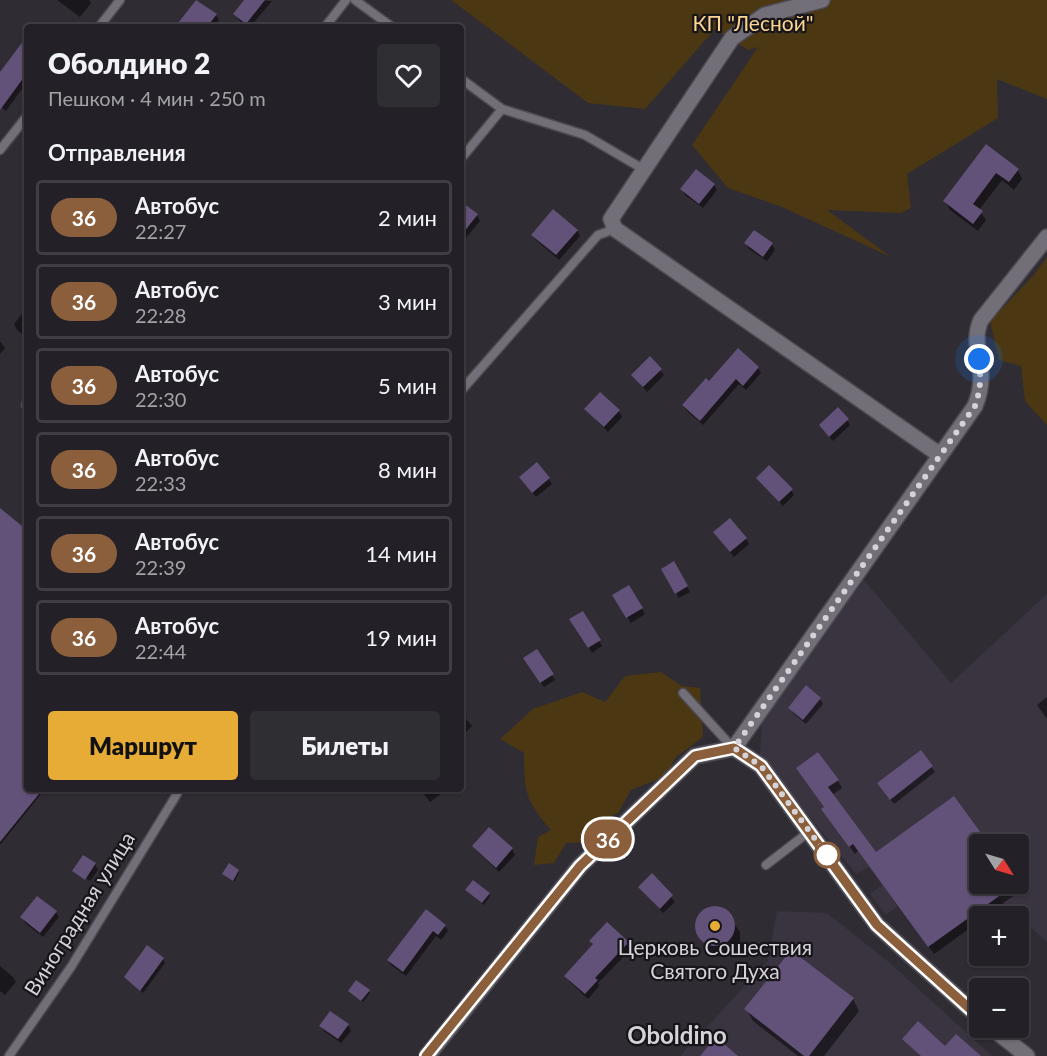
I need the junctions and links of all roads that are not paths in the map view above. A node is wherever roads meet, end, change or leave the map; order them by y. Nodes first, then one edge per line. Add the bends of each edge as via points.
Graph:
1 (120, 0) edge
2 (346, 0) edge
3 (355, 0) edge
4 (817, 1) edge
5 (101, 24) edge
6 (326, 24) edge
7 (388, 24) edge
8 (464, 81) edge
9 (502, 109) junction
10 (24, 120) edge
11 (0, 150) edge
12 (464, 155) edge
13 (644, 169) junction
14 (615, 230) junction
15 (1047, 237) edge
16 (464, 387) edge
17 (940, 455) junction
18 (683, 693) dead end
19 (734, 748) junction
20 (178, 792) edge
21 (810, 831) junction
22 (766, 865) dead end
23 (969, 1008) edge
24 (1004, 1038) edge
25 (9, 1056) edge
26 (426, 1056) edge
27 (1027, 1056) edge

1 - 5 lane
2 - 6 lane
3 - 7 lane
4 - 13 street via 765,15 732,38
8 - 9 lane
9 - 12 lane
9 - 13 lane via 585,135
10 - 11 lane
13 - 14 street via 611,219
14 - 16 lane via 597,235
14 - 17 street
15 - 17 street via 976,330 980,392 975,406
17 - 19 street
18 - 19 lane
19 - 21 street via 761,766
19 - 26 street via 695,756 580,866
20 - 25 lane, Виноградная улица via 71,967
21 - 22 lane
21 - 23 street via 877,925
24 - 27 street

